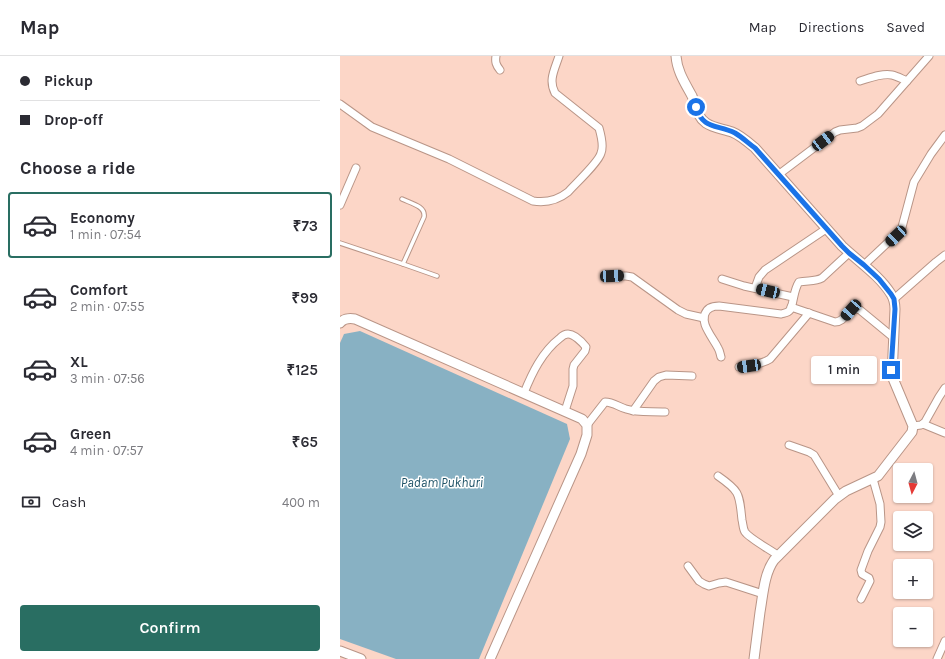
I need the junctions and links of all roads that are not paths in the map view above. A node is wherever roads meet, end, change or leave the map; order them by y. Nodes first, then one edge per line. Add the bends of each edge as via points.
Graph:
1 (496, 56) edge
2 (559, 56) edge
3 (676, 56) edge
4 (929, 56) edge
5 (500, 70) dead end
6 (860, 81) dead end
7 (907, 81) junction
8 (340, 104) edge
9 (945, 135) edge
10 (356, 168) dead end
11 (778, 175) junction
12 (402, 199) dead end
13 (340, 205) edge
14 (826, 229) junction
15 (340, 243) edge
16 (849, 253) junction
17 (945, 255) edge
18 (402, 264) junction
19 (864, 265) junction
20 (437, 276) dead end
21 (612, 276) dead end
22 (722, 279) dead end
23 (755, 288) junction
24 (793, 297) junction
25 (894, 299) junction
26 (791, 307) junction
27 (809, 313) junction
28 (704, 318) junction
29 (340, 323) edge
30 (894, 338) junction
31 (721, 357) dead end
32 (740, 367) dead end
33 (692, 376) dead end
34 (945, 388) edge
35 (524, 394) junction
36 (565, 411) junction
37 (632, 411) junction
38 (665, 412) dead end
39 (923, 424) junction
40 (587, 425) junction
41 (913, 426) junction
42 (945, 433) edge
43 (789, 445) dead end
44 (718, 476) dead end
45 (873, 479) junction
46 (839, 496) junction
47 (779, 556) junction
48 (688, 566) dead end
49 (763, 594) junction
50 (861, 599) dead end
51 (945, 641) edge
52 (340, 651) edge
53 (361, 659) edge
54 (490, 659) edge
55 (754, 659) edge
56 (937, 659) edge

1 - 5 street via 495,61
2 - 8 street via 552,87 555,93 599,128 602,148 599,158 568,192 548,202 533,201 449,158 372,127
3 - 11 street via 679,72 701,119 734,133 747,142
4 - 7 street
6 - 7 street via 888,74
7 - 11 street via 878,114 862,126 835,132
9 - 19 street via 914,182 899,232
10 - 13 street
11 - 14 street
12 - 18 lane via 425,213
14 - 16 street
14 - 23 street via 762,273
15 - 18 lane
16 - 19 street
16 - 24 street via 819,280 799,282
17 - 25 street
18 - 20 lane
19 - 25 street
21 - 28 street via 632,277 678,310
22 - 23 street
23 - 24 street
24 - 26 street
25 - 30 street
26 - 27 street
26 - 28 street via 789,311 781,314 714,306 707,310
27 - 30 street via 838,322 853,308 857,308
27 - 32 street via 770,359
28 - 31 street via 707,330
29 - 35 street via 348,318 355,320
30 - 41 street via 892,376
33 - 37 street via 658,377
34 - 39 street
35 - 36 street
35 - 36 street via 539,362 551,344 564,335 574,336 586,347 574,365 573,386
36 - 40 street via 582,419
37 - 38 street
37 - 40 street via 605,402
39 - 41 street
39 - 42 street
40 - 54 street via 587,435 581,454
41 - 45 street via 912,432
43 - 46 street via 814,455
44 - 47 street via 737,491 744,531
45 - 46 street
45 - 50 street via 880,504 881,522 862,570 862,574 870,578 870,581
46 - 47 street
47 - 49 street via 768,570
48 - 49 street via 699,581 709,586 726,582
49 - 55 street
51 - 56 street
52 - 53 street

